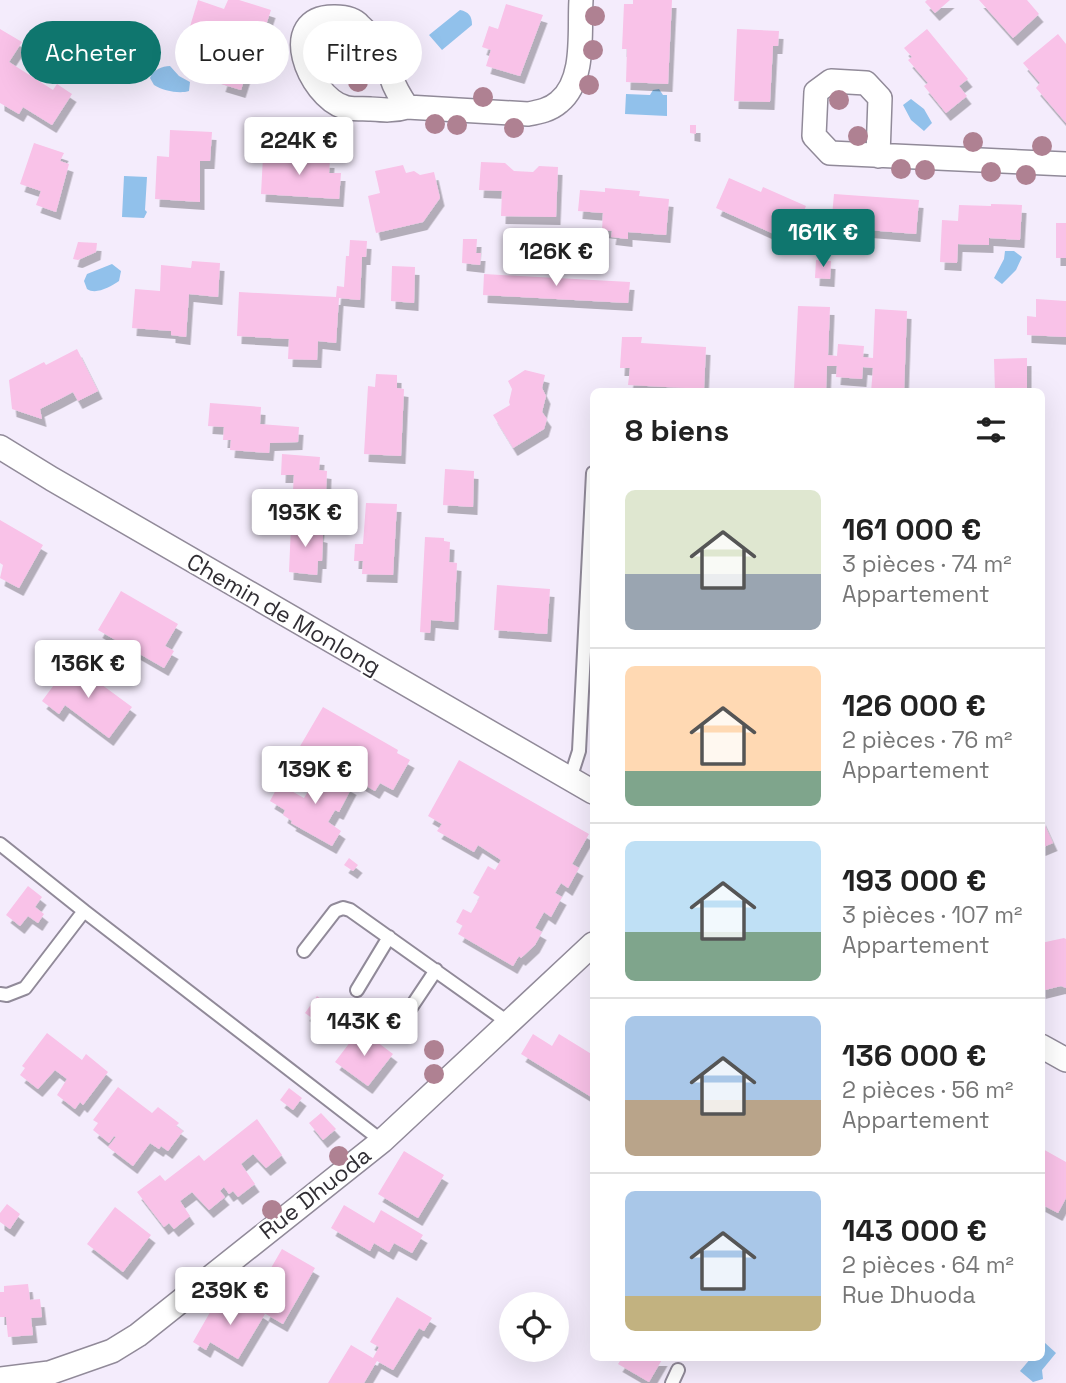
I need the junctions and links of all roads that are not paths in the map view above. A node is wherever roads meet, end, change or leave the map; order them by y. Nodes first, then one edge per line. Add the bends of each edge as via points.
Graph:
1 (581, 0) edge
2 (407, 107) junction
3 (878, 156) dead end
4 (1066, 164) edge
5 (0, 447) edge
6 (590, 533) edge
7 (570, 779) junction
8 (590, 790) edge
9 (0, 844) edge
10 (84, 911) junction
11 (389, 937) junction
12 (590, 947) edge
13 (304, 951) dead end
14 (436, 970) junction
15 (356, 990) dead end
16 (0, 994) edge
17 (402, 1021) dead end
18 (509, 1023) junction
19 (1045, 1048) edge
20 (1066, 1060) edge
21 (382, 1140) junction
22 (678, 1370) dead end
23 (0, 1379) edge
24 (672, 1383) edge

1 - 2 street via 577,70 571,88 546,110 528,114
2 - 2 street via 344,107 332,101 310,75 304,59 306,28 324,17 358,22 383,53
3 - 4 street
5 - 7 street, Chemin de Monlong
6 - 7 lane via 579,751
7 - 8 street, Chemin de Monlong
9 - 10 lane
10 - 16 lane via 25,988
10 - 21 lane
11 - 13 lane via 343,908 335,911
11 - 14 lane
11 - 15 lane
12 - 18 street, Rue Dhuoda
14 - 17 lane
14 - 18 lane
18 - 21 street, Rue Dhuoda
19 - 20 street
21 - 23 street, Rue Dhuoda via 138,1335 112,1351 50,1373
22 - 24 lane

